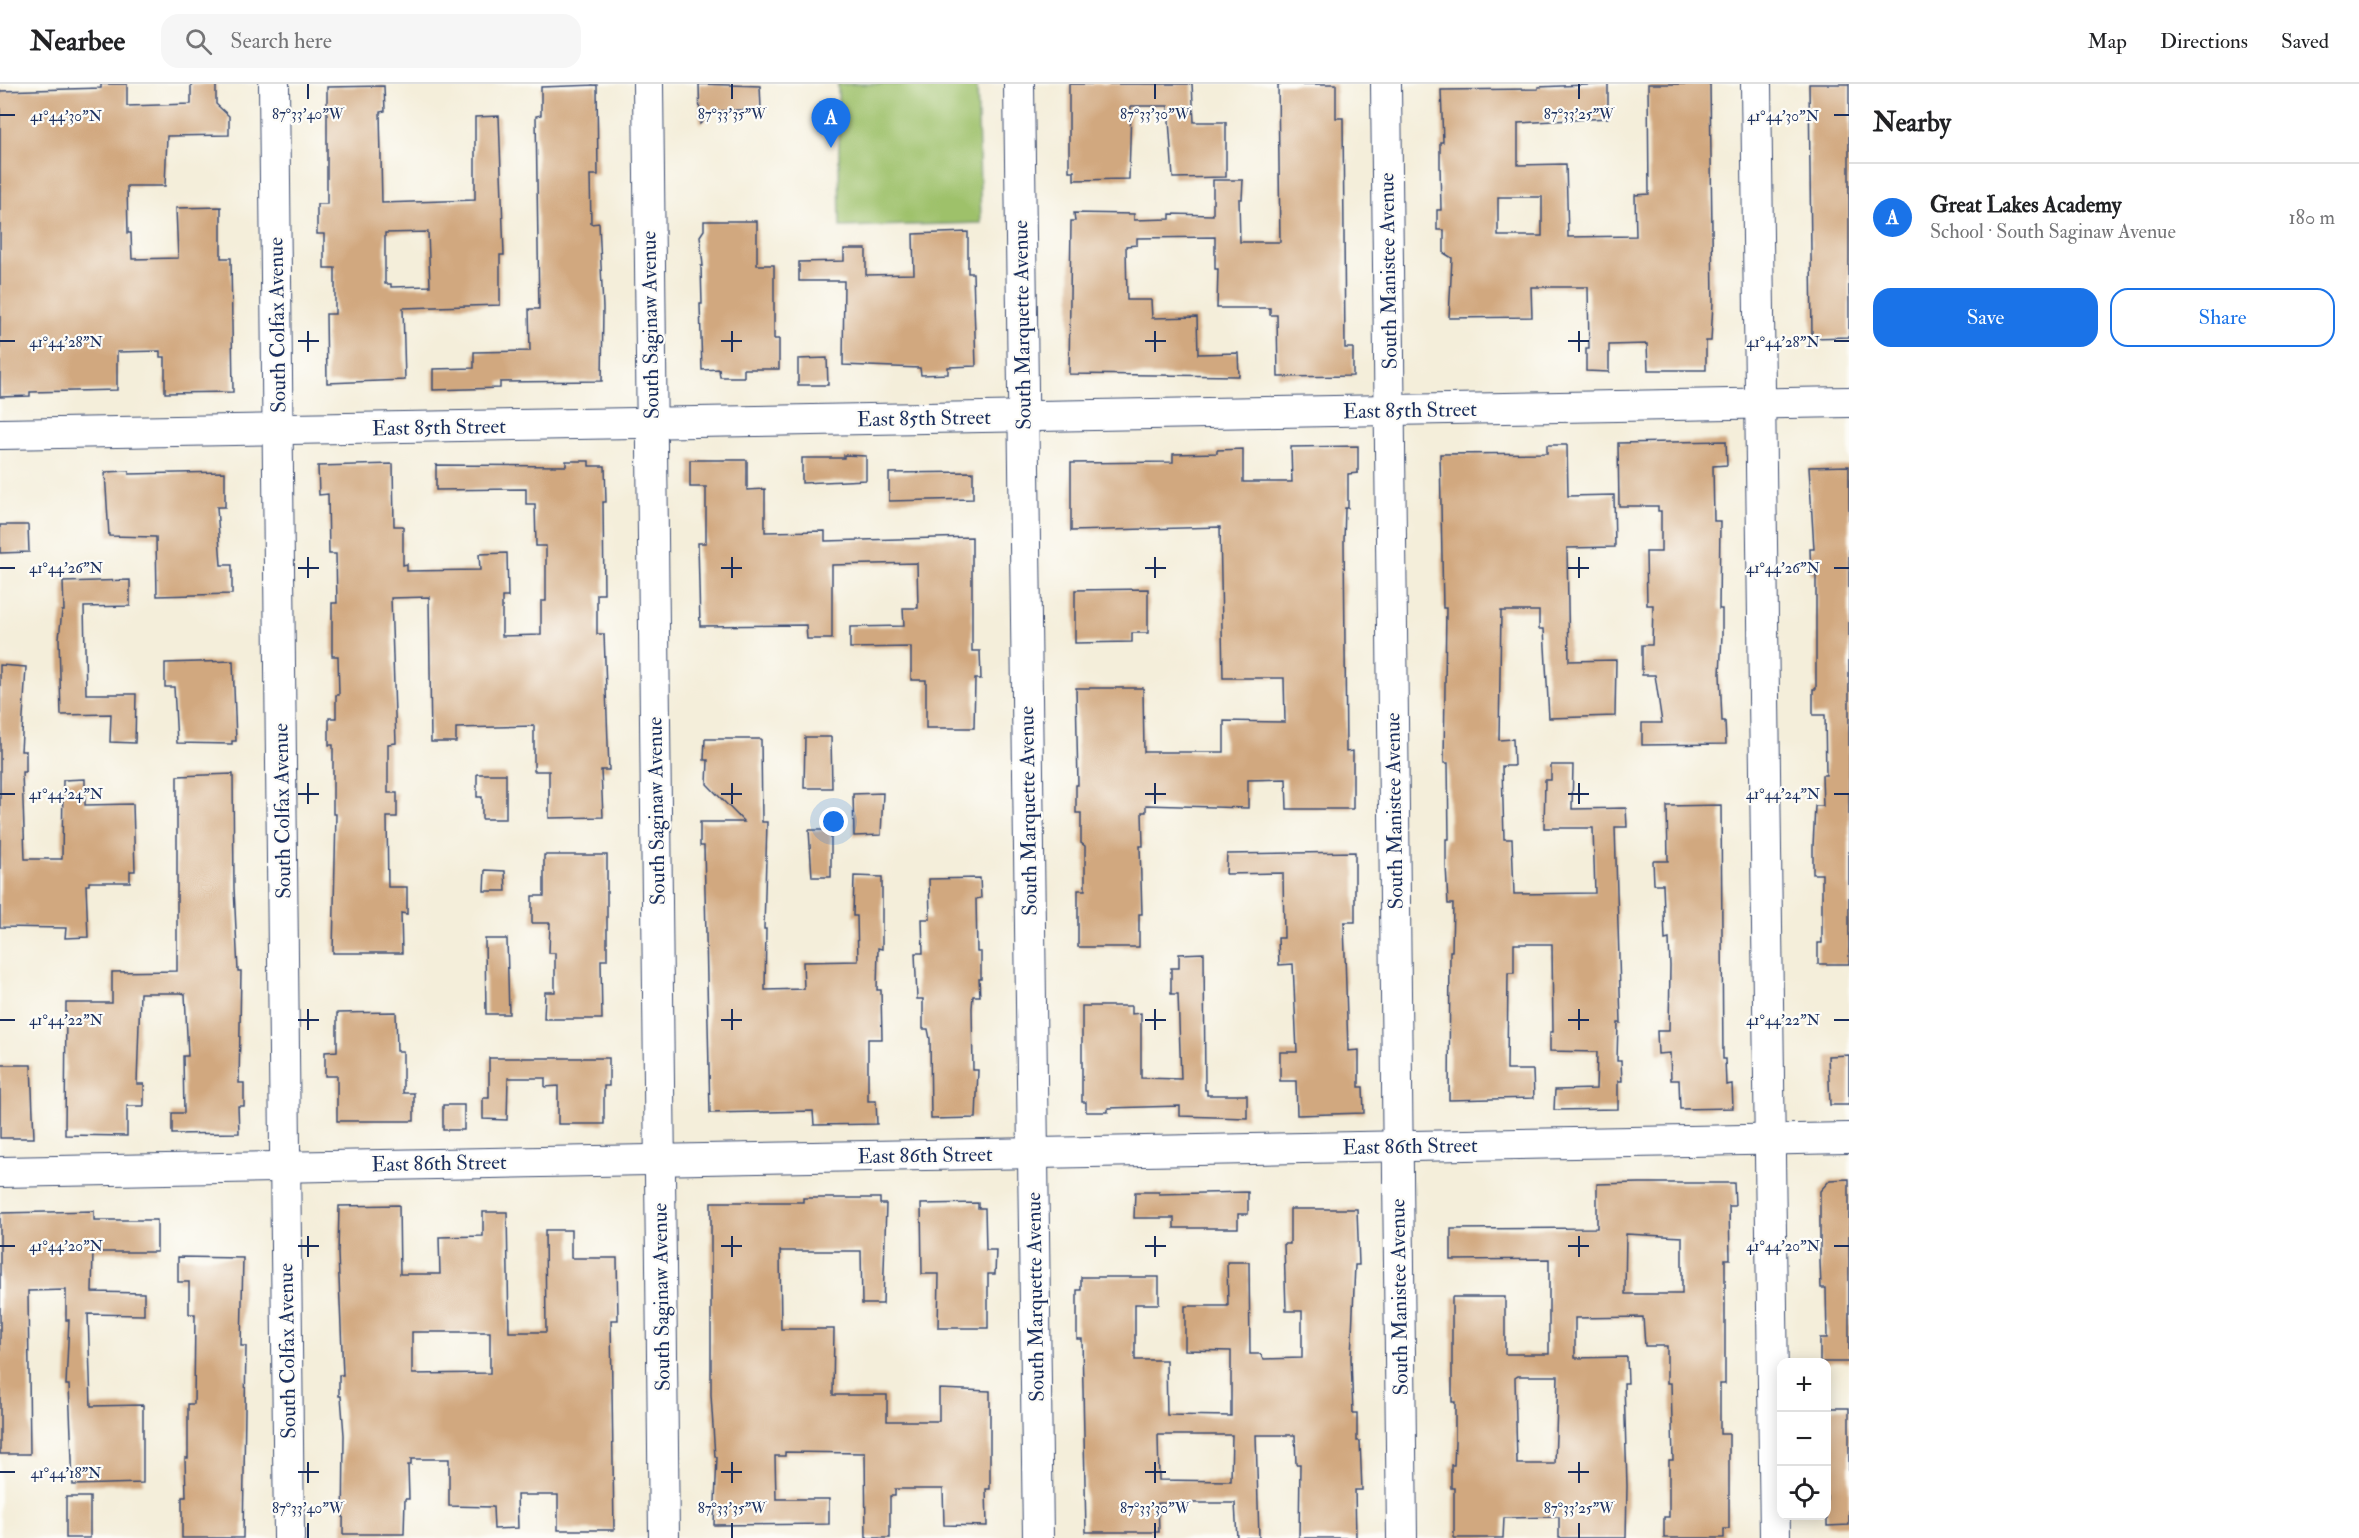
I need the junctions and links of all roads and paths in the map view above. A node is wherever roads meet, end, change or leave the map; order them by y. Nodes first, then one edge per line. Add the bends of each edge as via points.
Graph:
1 (274, 84) edge
2 (648, 84) edge
3 (1019, 84) edge
4 (1386, 84) edge
5 (1756, 84) edge
6 (1849, 402) edge
7 (1759, 404) junction
8 (1389, 410) junction
9 (1023, 416) junction
10 (651, 423) junction
11 (278, 430) junction
12 (0, 434) edge
13 (1849, 1138) edge
14 (1770, 1140) junction
15 (1398, 1146) junction
16 (1033, 1153) junction
17 (659, 1159) junction
18 (285, 1166) junction
19 (0, 1172) edge
20 (289, 1538) edge
21 (664, 1538) edge
22 (1038, 1538) edge
23 (1402, 1538) edge
24 (1775, 1538) edge

1 - 11 street, South Colfax Avenue
2 - 10 street, South Saginaw Avenue
3 - 9 street, South Marquette Avenue
4 - 8 street, South Manistee Avenue
5 - 7 street
6 - 7 street, East 85th Street
7 - 8 street, East 85th Street
7 - 14 street
8 - 9 street, East 85th Street
8 - 15 street, South Manistee Avenue
9 - 10 street, East 85th Street
9 - 16 street, South Marquette Avenue
10 - 11 street, East 85th Street
10 - 17 street, South Saginaw Avenue
11 - 12 street, East 85th Street
11 - 18 street, South Colfax Avenue
13 - 14 street, East 86th Street
14 - 15 street, East 86th Street
14 - 24 street
15 - 16 street, East 86th Street
15 - 23 street, South Manistee Avenue
16 - 17 street, East 86th Street
16 - 22 street, South Marquette Avenue
17 - 18 street, East 86th Street
17 - 21 street, South Saginaw Avenue
18 - 19 street, East 86th Street
18 - 20 street, South Colfax Avenue

